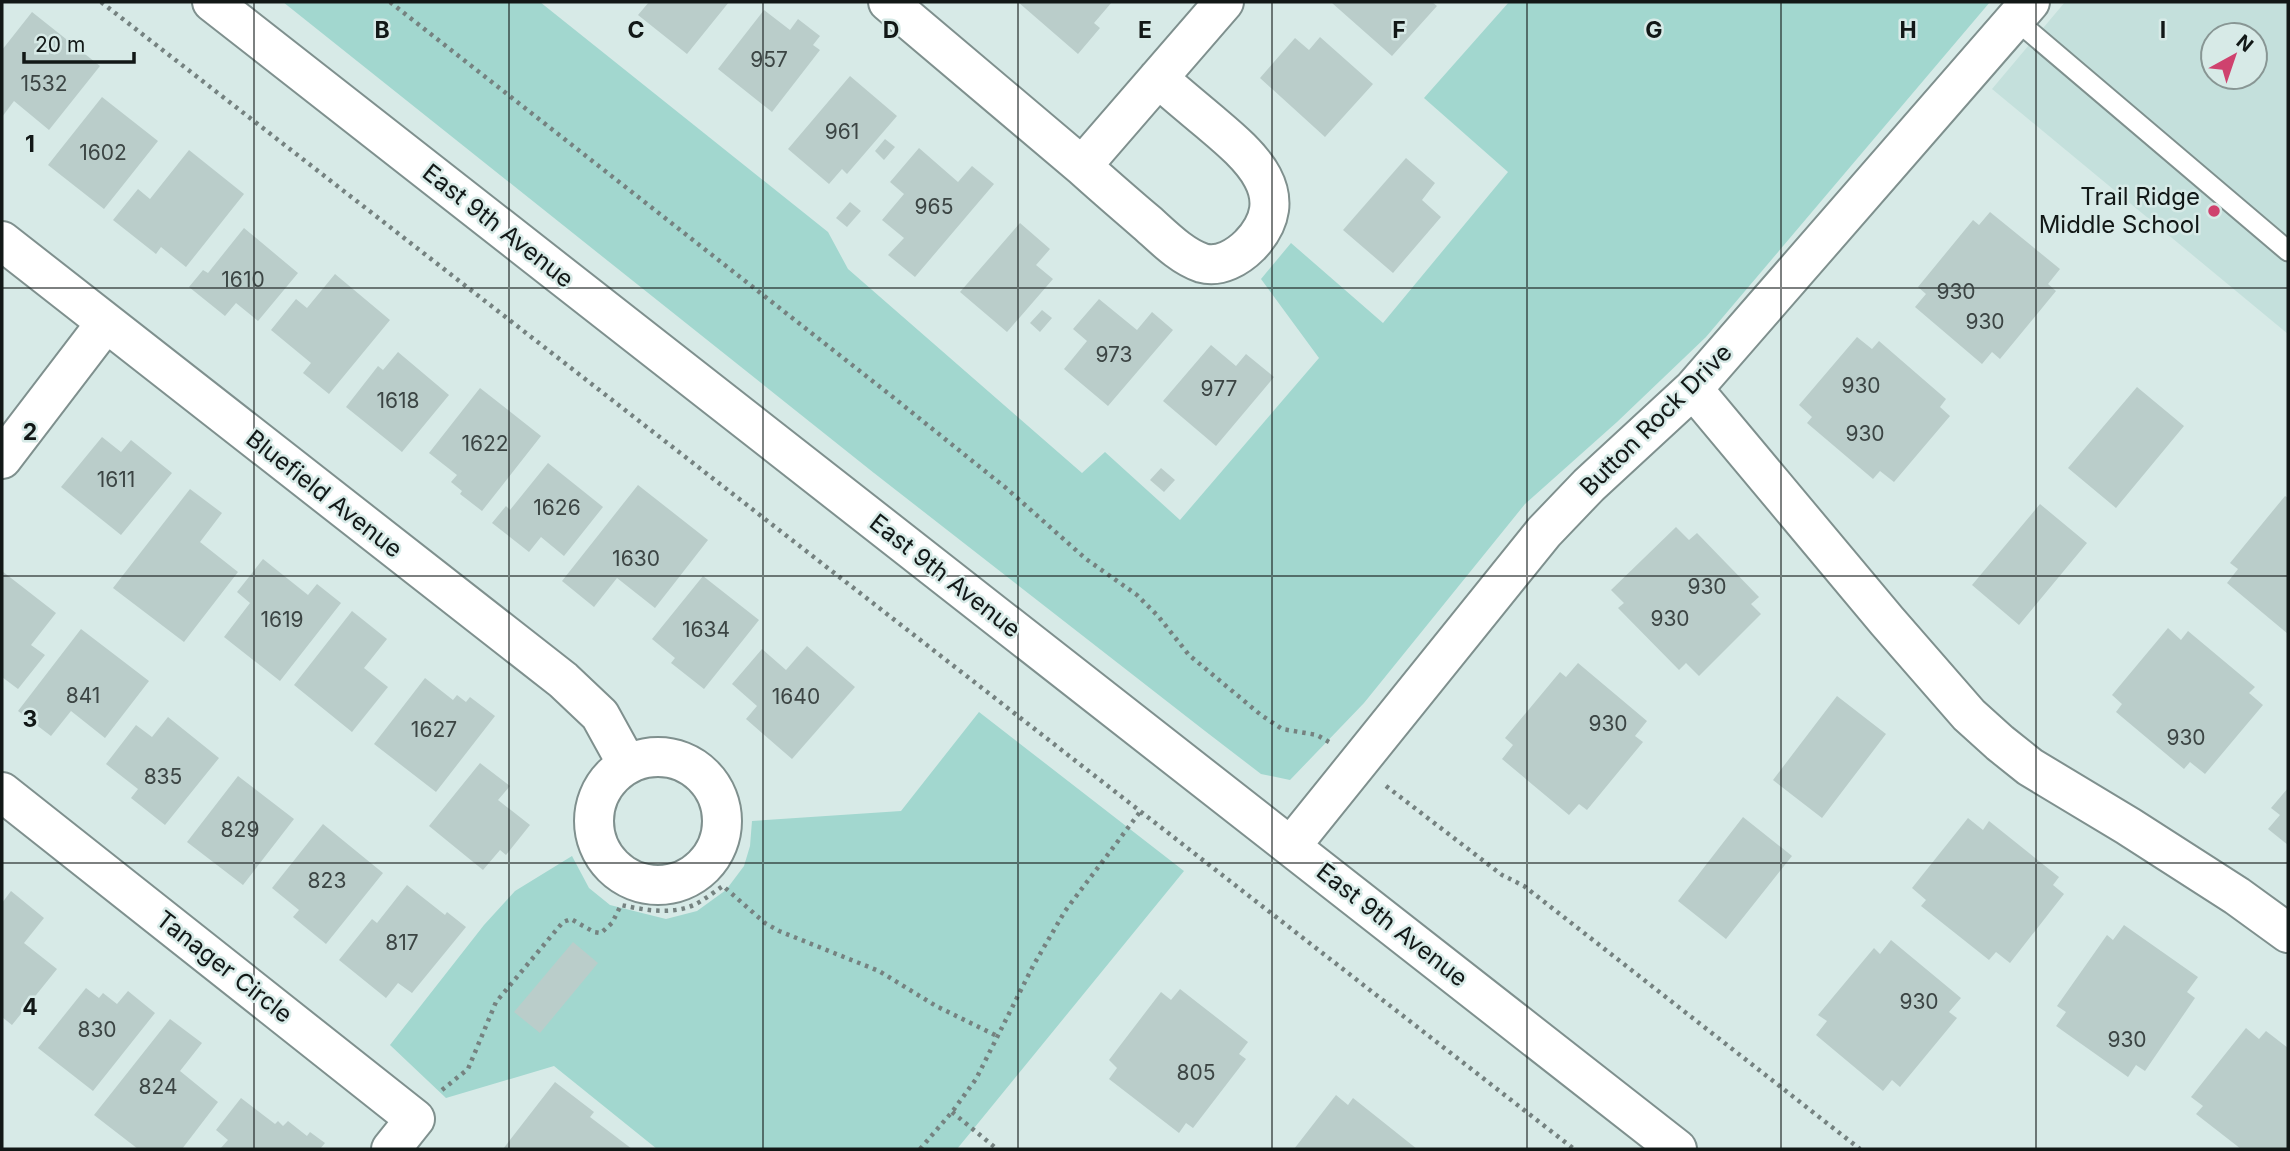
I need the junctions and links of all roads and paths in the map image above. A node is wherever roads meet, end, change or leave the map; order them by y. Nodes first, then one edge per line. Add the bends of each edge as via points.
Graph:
1 (101, 2) edge
2 (212, 2) edge
3 (390, 2) edge
4 (888, 2) edge
5 (1224, 2) edge
6 (2023, 11) edge
7 (1158, 78) junction
8 (1082, 166) junction
9 (2, 241) edge
10 (2288, 251) edge
11 (105, 324) junction
12 (1693, 389) junction
13 (2, 459) edge
14 (1333, 744) dead end
15 (627, 764) dead end
16 (1384, 784) dead end
17 (2, 792) edge
18 (1140, 812) junction
19 (1291, 846) junction
20 (2288, 933) edge
21 (999, 1037) junction
22 (442, 1090) dead end
23 (952, 1112) junction
24 (391, 1149) edge
25 (920, 1149) edge
26 (997, 1149) edge
27 (1574, 1149) edge
28 (1677, 1149) edge
29 (1860, 1149) edge

1 - 18 path
2 - 19 street, East 9th Avenue
3 - 14 path via 869,377 1086,559 1146,602 1189,655 1261,715 1282,729 1317,735
4 - 8 street
5 - 7 street
6 - 10 lane
6 - 12 street, Button Rock Drive
7 - 8 street
7 - 8 street via 1241,149 1266,184 1268,215 1249,246 1226,262 1202,263 1174,247
9 - 11 street, Bluefield Avenue
11 - 13 street
11 - 15 street, Bluefield Avenue via 563,680 600,715
12 - 19 street, Button Rock Drive via 1544,532
12 - 20 street via 1969,715 2031,767
16 - 29 path via 1502,875 1524,886
17 - 24 street, Tanager Circle via 415,1119
18 - 21 path via 1065,911
18 - 27 path
19 - 28 street, East 9th Avenue
21 - 22 path via 879,971 779,931 723,886 693,905 668,911 621,905 601,933 571,919 563,922 496,1002 468,1069
21 - 23 path
23 - 25 path
23 - 26 path

